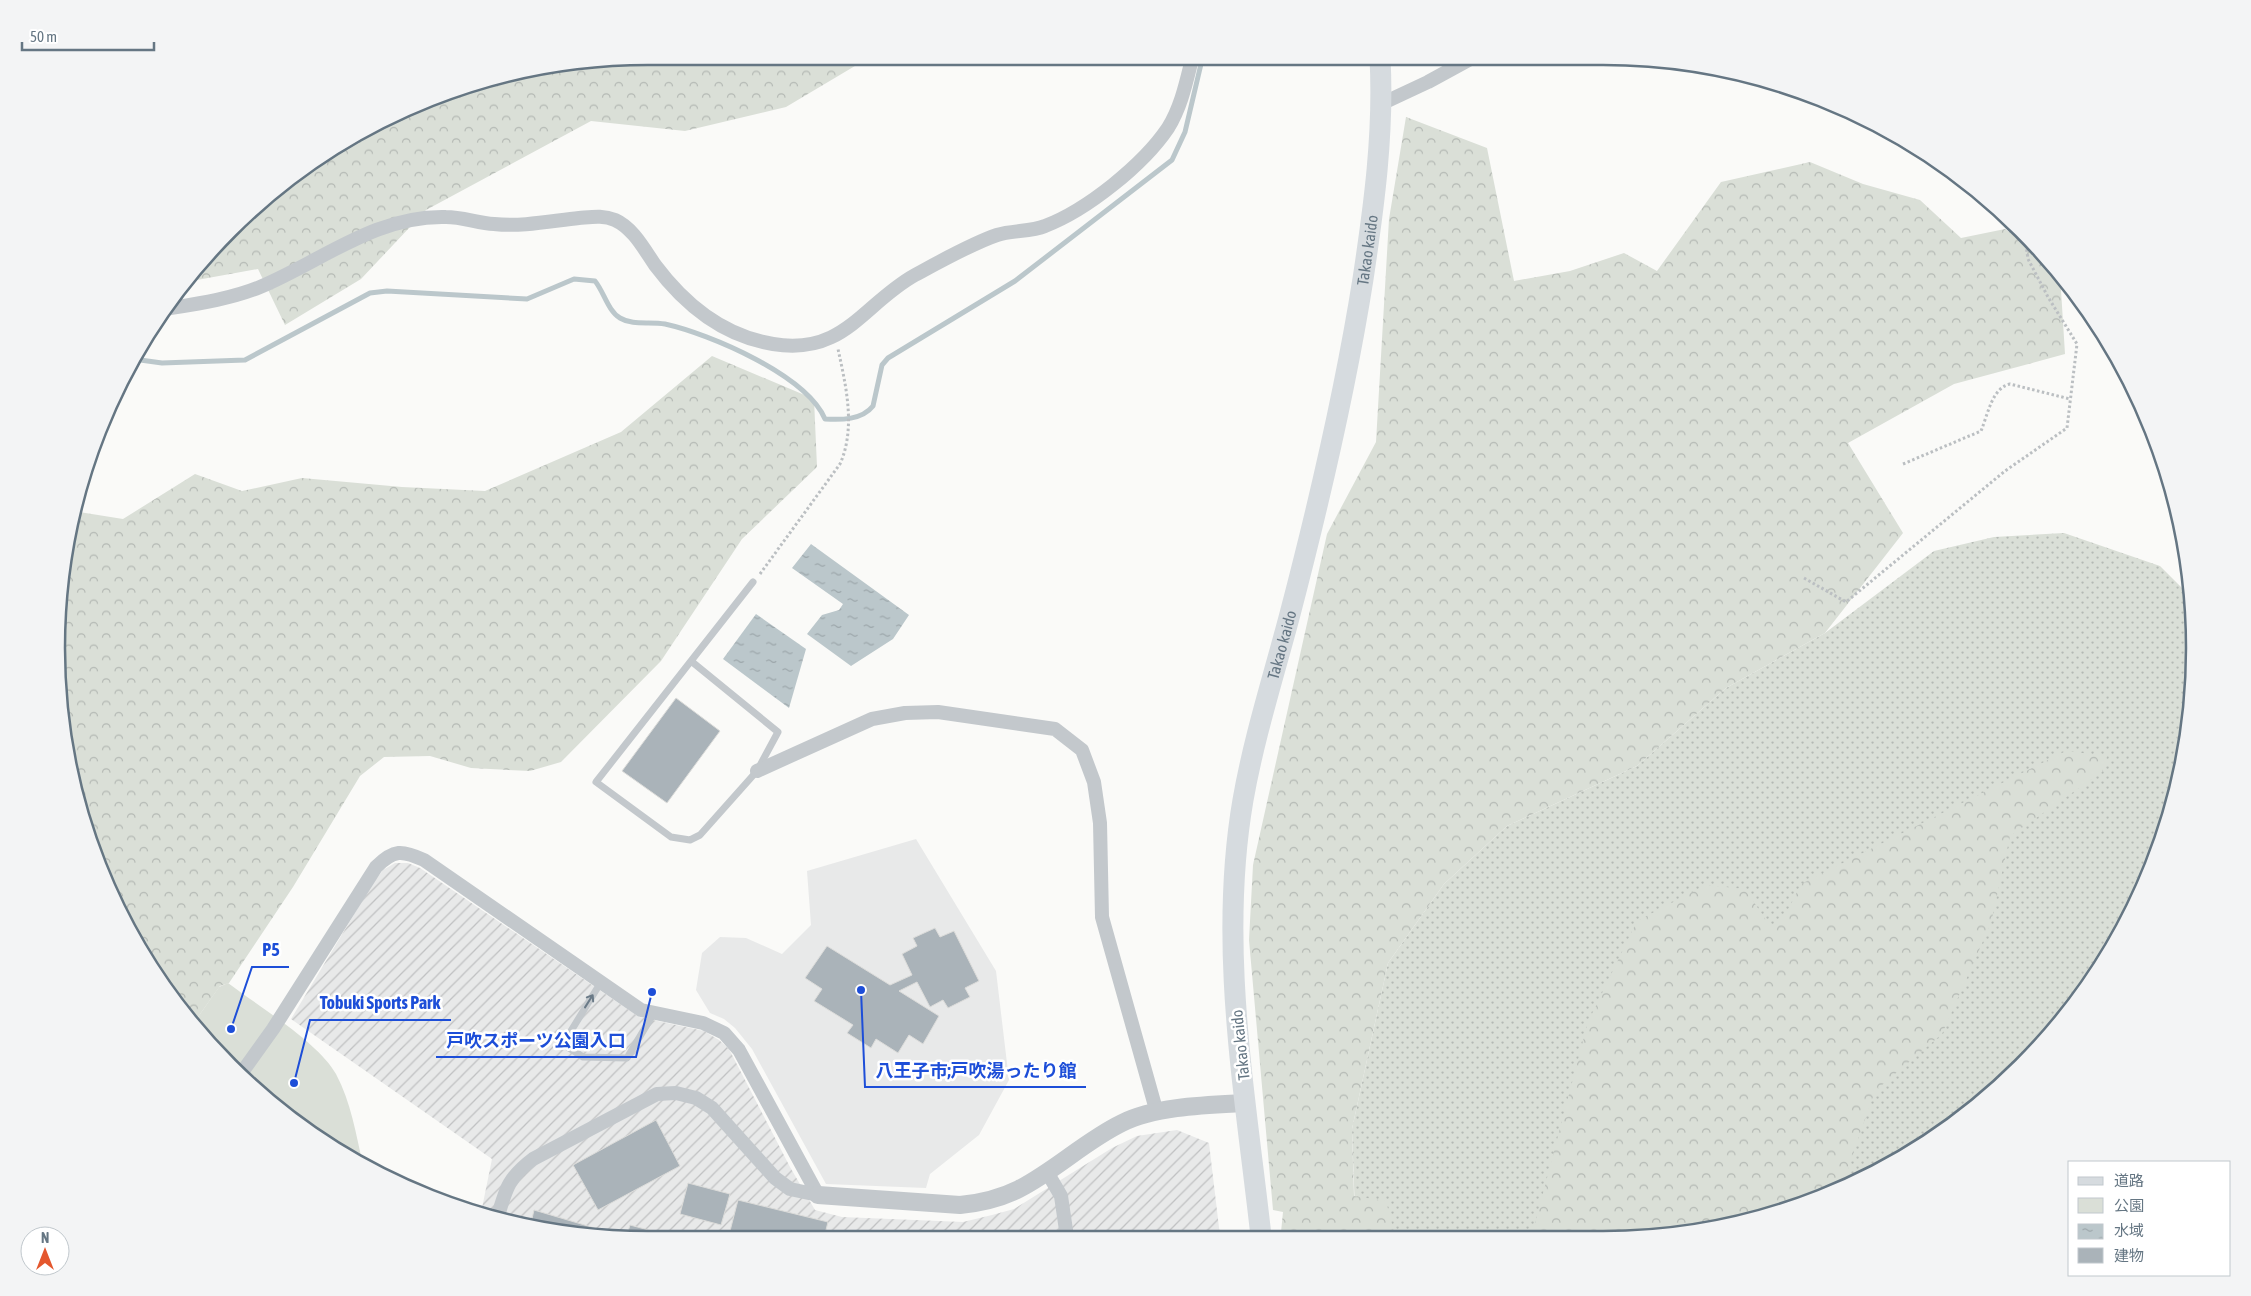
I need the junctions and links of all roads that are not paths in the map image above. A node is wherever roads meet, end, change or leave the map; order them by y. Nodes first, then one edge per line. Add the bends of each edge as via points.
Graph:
1 (1191, 65) edge
2 (1380, 65) edge
3 (1459, 65) edge
4 (1381, 104) junction
5 (175, 308) edge
6 (753, 582) road end
7 (691, 661) junction
8 (757, 770) junction
9 (601, 982) junction
10 (654, 1012) junction
11 (245, 1068) edge
12 (1246, 1102) junction
13 (1157, 1113) junction
14 (1047, 1172) junction
15 (818, 1195) junction
16 (500, 1212) edge
17 (1066, 1231) edge
18 (1260, 1231) edge

1 - 5 street via 1183,97 1167,128 1138,163 1096,197 1044,227 998,235 912,277 836,337 816,344 777,345 752,340 720,326 692,307 668,282 630,230 601,216 520,225 449,216 418,218 354,238 258,287
2 - 4 main road, Takao kaido
3 - 4 street
4 - 12 main road, Takao kaido via 1371,224 1337,422 1248,778 1240,825 1233,898 1233,956 1236,1019
6 - 7 lane
7 - 8 lane via 778,732
7 - 8 lane via 596,782 671,837 690,840 700,835
8 - 13 street via 872,719 906,713 938,712 1055,729 1082,750 1094,782 1100,823 1102,917
9 - 10 street via 641,1010
10 -> 9 lane via 627,1058 583,1057 563,1044
9 - 11 street via 424,860 405,852 388,855 376,867 274,1029
10 - 15 street via 703,1023 724,1032 738,1050
12 - 13 street
12 - 18 main road, Takao kaido
13 - 14 street via 1125,1122 1096,1137
14 - 15 street via 1018,1189 983,1202 960,1205
14 - 17 street via 1061,1196
15 - 16 street via 790,1189 775,1178 712,1108 696,1098 676,1093 657,1094 527,1163 512,1178

